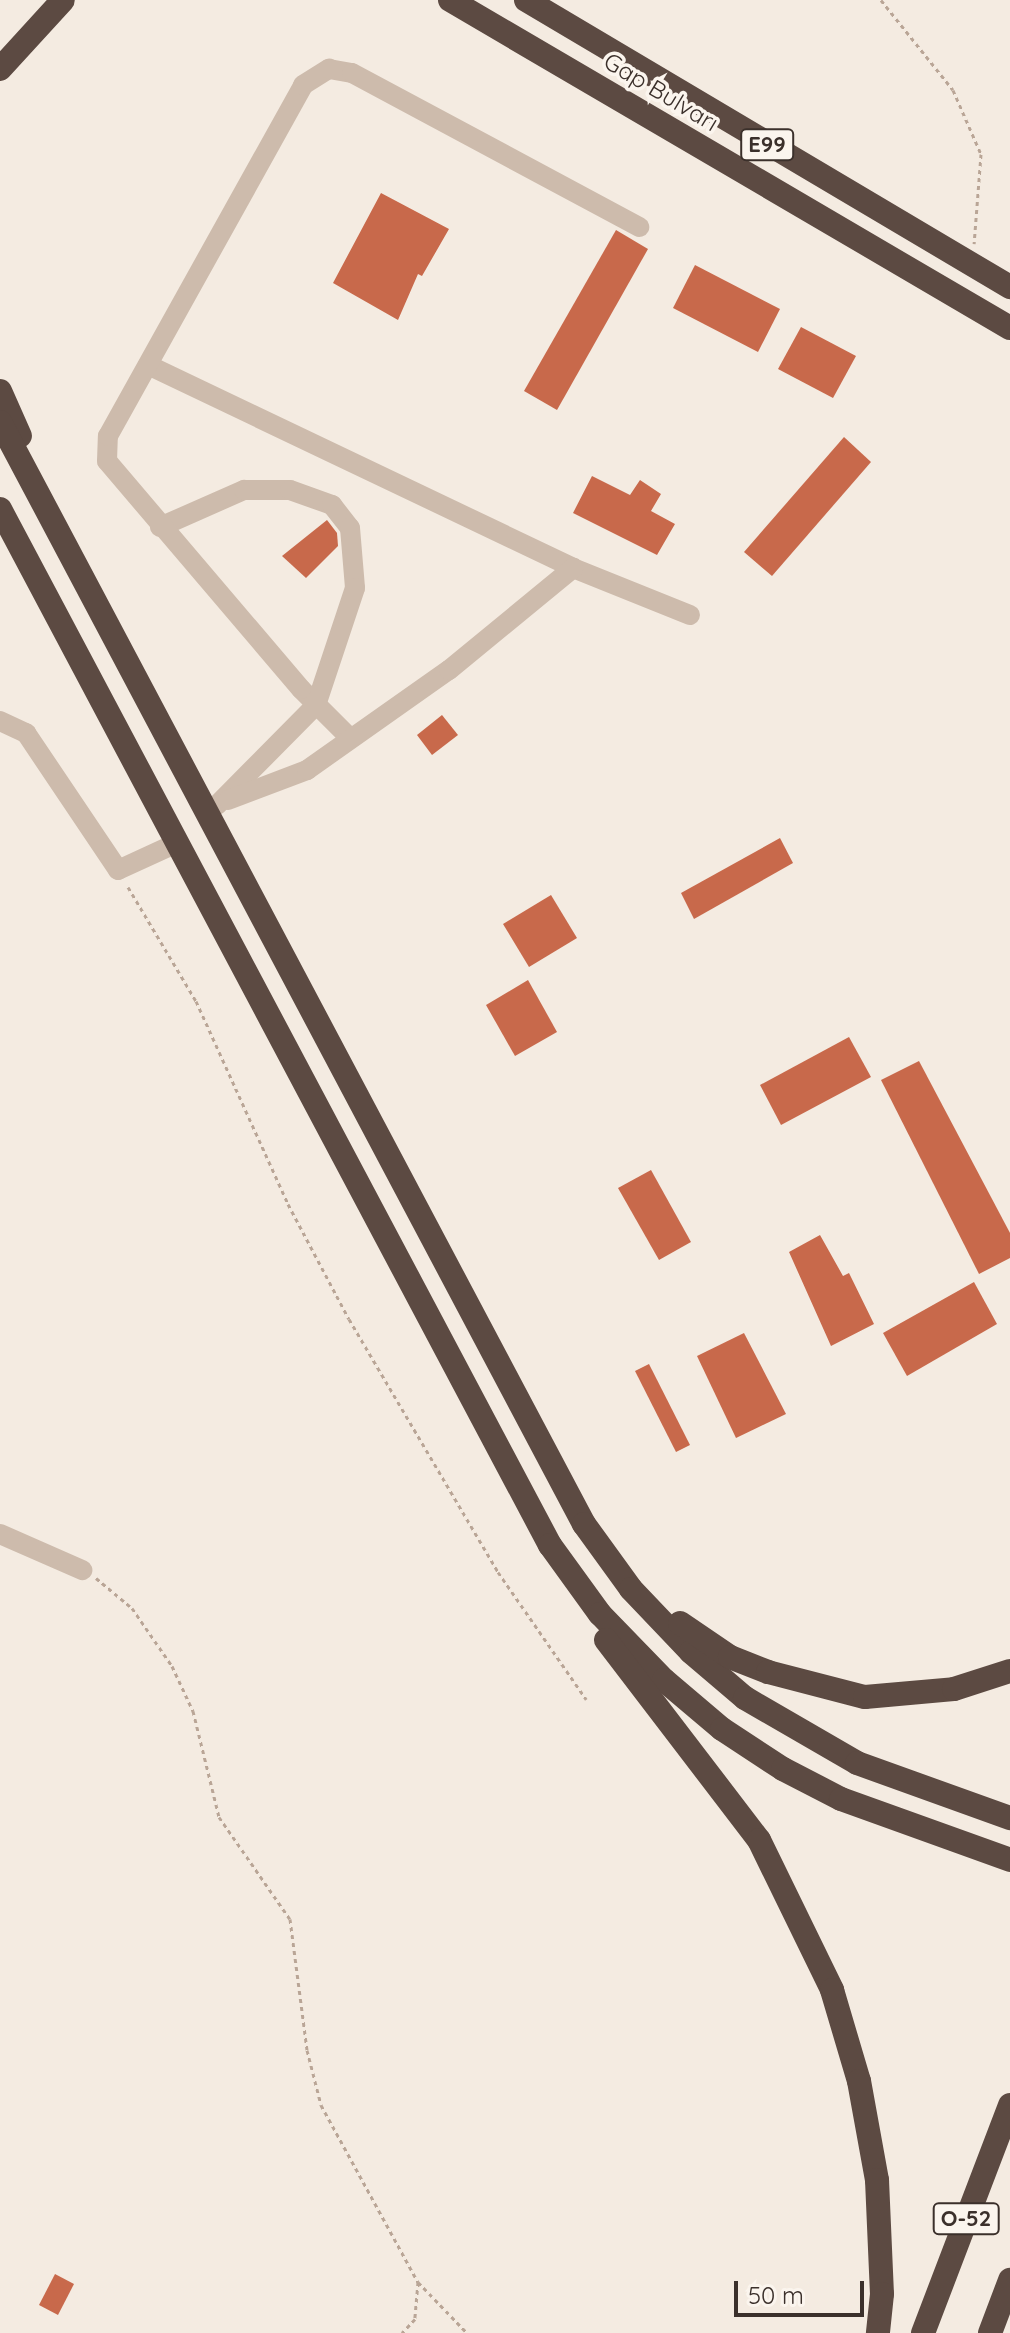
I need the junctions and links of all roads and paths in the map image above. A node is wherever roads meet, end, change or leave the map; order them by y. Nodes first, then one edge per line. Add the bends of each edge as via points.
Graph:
1 (63, 0) edge
2 (441, 0) edge
3 (450, 0) edge
4 (528, 0) edge
5 (881, 0) edge
6 (556, 61) junction
7 (0, 69) edge
8 (639, 227) dead end
9 (965, 263) junction
10 (1010, 287) edge
11 (1010, 328) edge
12 (148, 365) junction
13 (0, 391) edge
14 (0, 422) edge
15 (0, 509) edge
16 (0, 516) edge
17 (160, 527) junction
18 (573, 568) junction
19 (83, 576) junction
20 (40, 586) junction
21 (690, 615) dead end
22 (316, 705) junction
23 (0, 721) edge
24 (350, 738) junction
25 (212, 807) junction
26 (177, 843) junction
27 (118, 870) junction
28 (519, 1403) junction
29 (485, 1421) junction
30 (0, 1534) edge
31 (82, 1570) joint
32 (1010, 1671) edge
33 (586, 1699) dead end
34 (1010, 1818) edge
35 (1010, 1860) edge
36 (1010, 2105) edge
37 (1010, 2280) edge
38 (418, 2282) junction
39 (402, 2333) edge
40 (467, 2333) edge
41 (878, 2333) edge
42 (923, 2333) edge
43 (990, 2333) edge

1 - 7 highway
2 - 6 highway
3 - 6 highway, Gap Bulvarı / E99
4 - 9 highway, Gap Bulvarı / E99
5 - 9 path via 953,90 981,154 977,237
6 - 11 highway, Gap Bulvarı / E99
8 - 12 street via 352,73 329,69 303,85
9 - 10 highway, Gap Bulvarı / E99
12 - 17 street via 108,436 107,461
12 - 18 street
13 - 19 highway
14 - 19 highway
15 - 20 highway
16 - 20 highway
17 - 22 street
17 - 22 street via 244,490 290,490 332,505 350,528 355,588
18 - 21 street
18 - 24 street via 449,670
19 - 25 highway
20 - 26 highway
22 - 24 street
22 - 25 street
23 - 27 street via 26,733
24 - 25 street via 307,770
25 - 28 highway
26 - 27 street
26 - 29 highway
27 - 33 path via 196,1001 288,1204 349,1319 498,1572
28 - 32 highway via 628,1572 681,1625 730,1657 819,1689 865,1697 954,1689
28 - 34 highway via 584,1524 631,1589 745,1698 857,1763
29 - 35 highway via 550,1545 600,1614 664,1680 722,1729 841,1799
29 - 41 highway via 545,1547 592,1623 706,1764 759,1840 832,1990 859,2081 877,2180 882,2294
30 - 31 street
31 - 38 path via 106,1583 132,1608 183,1689 219,1817 290,1919 307,2050 321,2105
36 - 42 highway, O-52
37 - 43 highway
38 - 39 path via 415,2319
38 - 40 path

